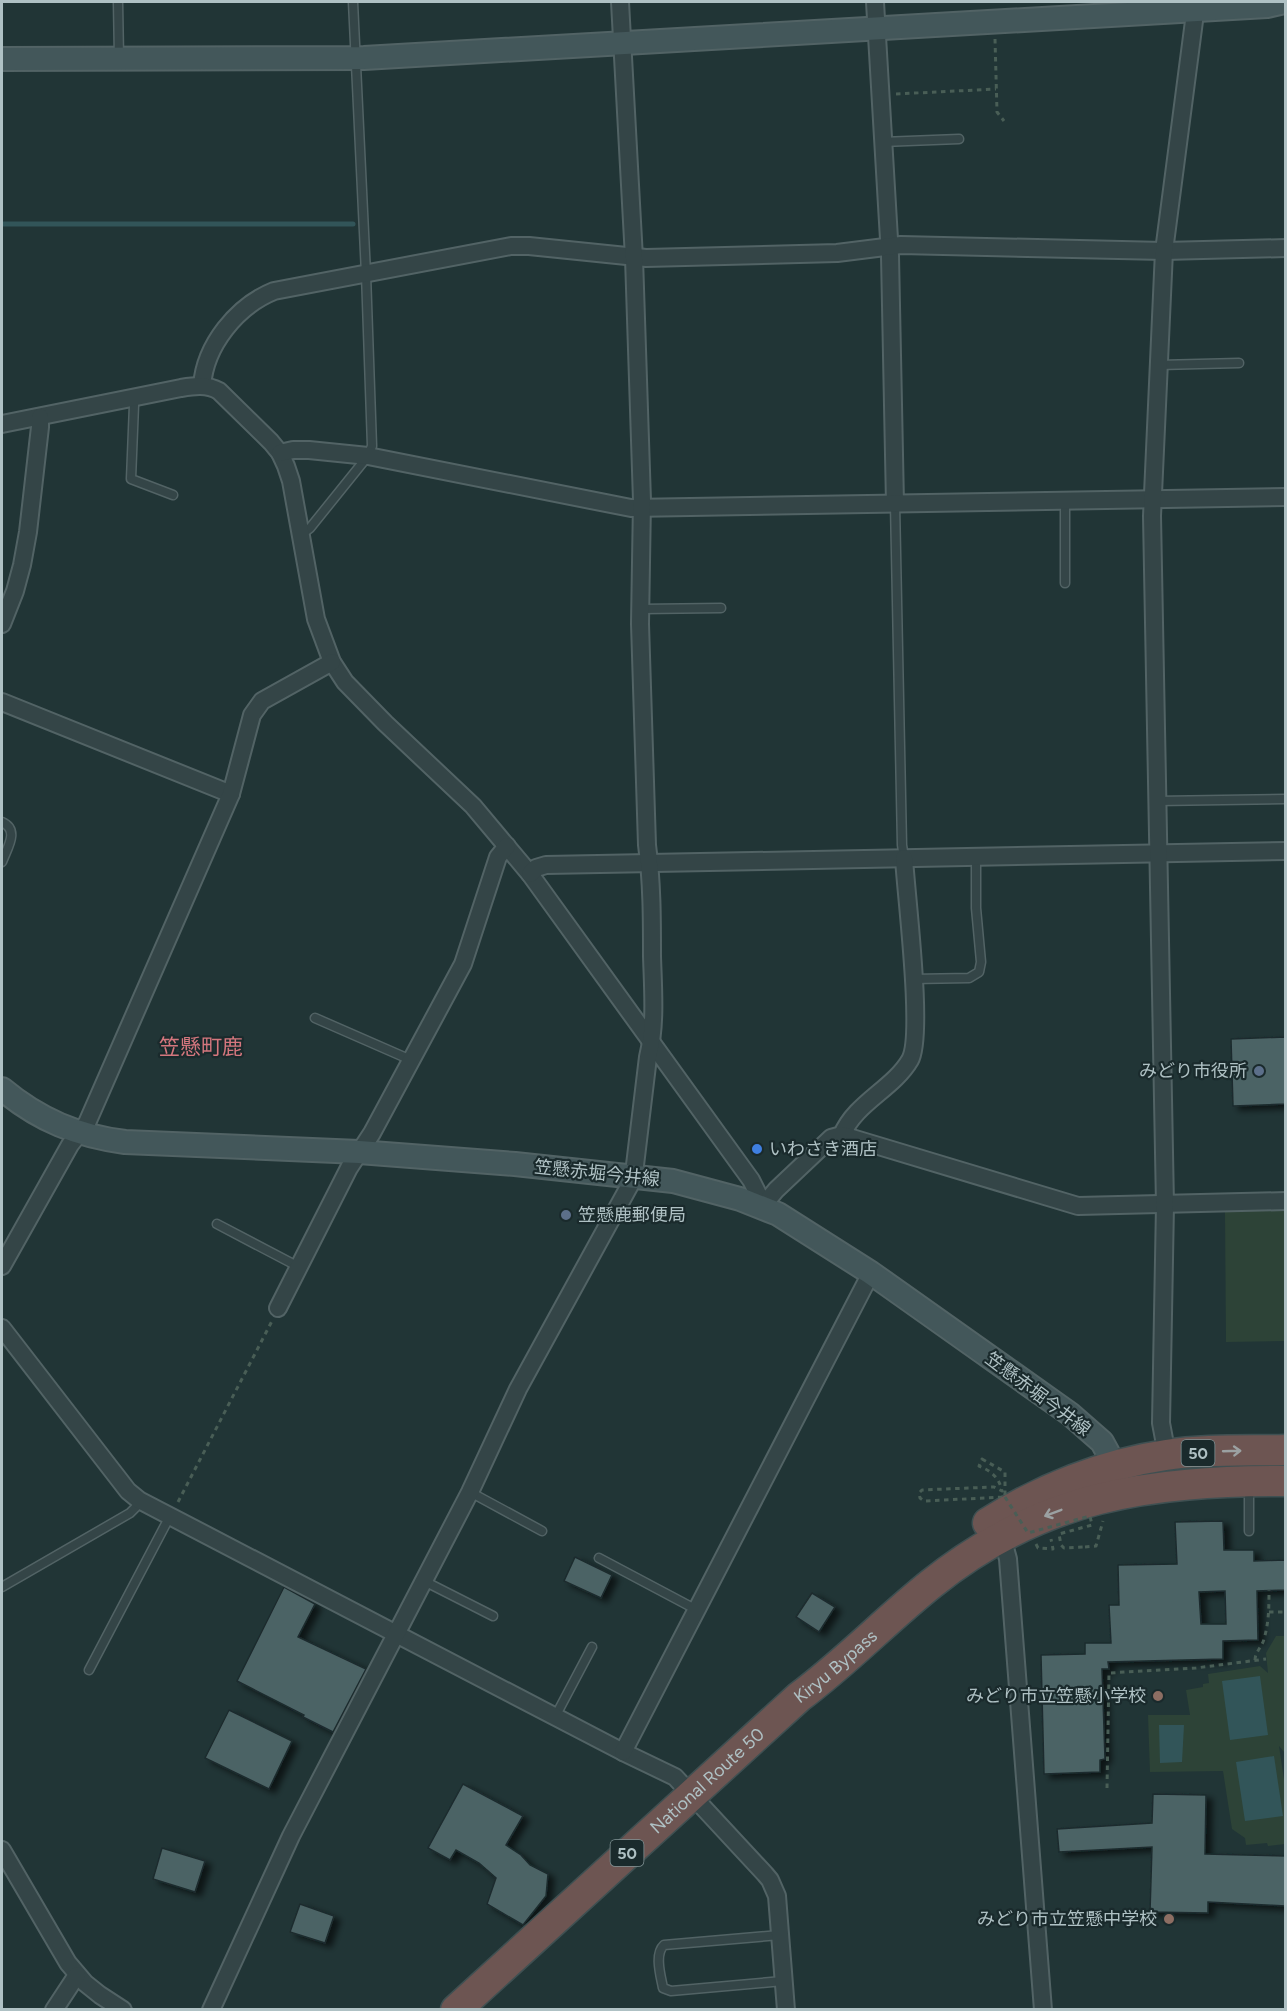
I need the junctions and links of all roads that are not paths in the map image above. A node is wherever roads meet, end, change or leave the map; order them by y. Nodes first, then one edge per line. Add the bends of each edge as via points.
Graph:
1 (118, 2) edge
2 (352, 2) edge
3 (620, 2) edge
4 (875, 2) edge
5 (1285, 2) edge
6 (1135, 8) edge
7 (1194, 10) junction
8 (876, 29) junction
9 (623, 44) junction
10 (2, 59) edge
11 (119, 59) junction
12 (355, 59) junction
13 (959, 139) dead end
14 (882, 142) junction
15 (889, 246) junction
16 (1286, 248) edge
17 (1164, 251) junction
18 (634, 258) junction
19 (366, 274) junction
20 (1239, 363) dead end
21 (1159, 365) junction
22 (202, 386) junction
23 (132, 398) junction
24 (40, 417) junction
25 (2, 424) edge
26 (280, 453) junction
27 (368, 456) junction
28 (173, 495) dead end
29 (1286, 497) edge
30 (1152, 499) junction
31 (1065, 501) junction
32 (896, 504) junction
33 (641, 508) junction
34 (302, 534) junction
35 (1065, 583) dead end
36 (721, 608) dead end
37 (642, 609) junction
38 (2, 624) edge
39 (332, 662) junction
40 (2, 702) edge
41 (231, 794) junction
42 (1285, 799) edge
43 (1157, 801) junction
44 (2, 822) edge
45 (507, 846) junction
46 (1286, 851) edge
47 (1158, 853) junction
48 (976, 856) junction
49 (904, 858) junction
50 (2, 862) edge
51 (649, 864) junction
52 (530, 874) junction
53 (913, 979) junction
54 (315, 1018) dead end
55 (652, 1040) junction
56 (411, 1060) junction
57 (2, 1089) edge
58 (79, 1133) junction
59 (842, 1135) junction
60 (359, 1152) junction
61 (632, 1176) junction
62 (1286, 1201) edge
63 (1165, 1205) junction
64 (762, 1207) junction
65 (217, 1224) dead end
66 (2, 1266) edge
67 (300, 1267) junction
68 (871, 1273) junction
69 (278, 1308) road end
70 (2, 1328) edge
71 (1286, 1450) edge
72 (1167, 1455) junction
73 (1112, 1466) junction
74 (1286, 1474) edge
75 (1249, 1481) junction
76 (1286, 1481) edge
77 (470, 1492) junction
78 (139, 1500) junction
79 (1095, 1509) junction
80 (170, 1516) junction
81 (542, 1531) dead end
82 (1249, 1531) dead end
83 (1002, 1537) junction
84 (598, 1558) dead end
85 (424, 1581) junction
86 (2, 1587) edge
87 (697, 1610) junction
88 (493, 1616) dead end
89 (396, 1635) junction
90 (592, 1647) dead end
91 (89, 1670) dead end
92 (799, 1697) junction
93 (555, 1717) junction
94 (623, 1752) junction
95 (692, 1793) junction
96 (2, 1850) edge
97 (780, 1935) junction
98 (77, 1975) junction
99 (783, 1981) junction
100 (54, 2010) edge
101 (123, 2010) edge
102 (212, 2010) edge
103 (456, 2010) edge
104 (786, 2010) edge
105 (1043, 2010) edge

1 - 11 lane
2 - 12 lane
3 - 9 street
4 - 8 street
5 - 7 main road
6 - 7 main road
6 - 8 main road
7 - 17 street
8 - 9 main road
8 - 14 street
9 - 12 main road
9 - 18 street
10 - 11 main road
11 - 12 main road
12 - 19 lane
13 - 14 lane
14 - 15 street
15 - 17 street
15 - 18 street via 837,253
15 - 32 street
16 - 17 street
17 - 21 street
18 - 19 street via 512,246
18 - 33 street
19 - 22 street via 274,291 246,306 235,316 212,353 203,372
19 - 27 lane via 372,446
20 - 21 lane
21 - 30 street
22 - 23 street
22 - 26 street via 219,391
23 - 24 street
23 - 28 lane via 130,479
24 - 25 street
24 - 38 street via 28,532 15,591
26 - 27 street via 293,450
26 - 34 street via 291,481
27 - 33 street via 607,505
27 - 34 lane
29 - 30 street
30 - 31 street
30 - 43 street
31 - 32 street
31 - 35 lane
32 - 33 street
32 - 49 lane
33 - 37 street
34 - 39 street via 316,619
36 - 37 lane
37 - 51 street
39 - 41 street via 258,705
39 - 45 street via 358,698 456,789
40 - 41 street
41 - 58 street via 87,1123
42 - 43 lane
43 - 47 street
44 - 50 lane via 12,831
45 - 52 street
45 - 56 street via 498,856 463,964
46 - 47 street
47 - 48 street
47 - 63 street
48 - 49 street
48 - 53 lane via 979,972 969,978
49 - 51 street
49 - 53 street
51 - 52 street via 546,865
51 - 55 street
52 - 55 street
53 - 59 street via 912,1058 849,1122
54 - 56 lane
55 - 61 street
55 - 64 street via 751,1180
56 - 60 street
57 - 58 main road, 笠懸赤堀今井線 via 42,1118
58 - 60 main road, 笠懸赤堀今井線 via 125,1142
58 - 66 street
59 - 63 street via 1078,1206
59 - 64 street via 831,1138
60 - 61 main road, 笠懸赤堀今井線
60 - 67 street
61 - 64 main road, 笠懸赤堀今井線 via 696,1186
61 - 77 street via 519,1389
62 - 63 street
63 - 72 street via 1161,1423
64 - 68 main road, 笠懸赤堀今井線
65 - 67 lane
67 - 69 street
68 - 73 main road, 笠懸赤堀今井線 via 1070,1414 1102,1442
68 - 87 street
70 - 78 street
72 -> 71 highway, 50
72 - 73 highway, 50
73 - 74 main road via 1124,1477 1140,1480 1208,1474
73 - 79 main road
73 - 92 highway, Kiryu Bypass / 50 via 998,1516 932,1559 862,1625
75 - 76 highway, 50
75 - 79 highway, Kiryu Bypass / 50 via 1150,1488
75 - 82 lane
77 - 81 lane
77 - 85 street
78 - 80 street
78 - 86 lane via 130,1513
79 -> 83 highway, Kiryu Bypass / 50 via 1042,1518
80 - 89 street
80 - 91 lane
83 - 92 highway, Kiryu Bypass / 50 via 933,1582
83 - 105 street via 1008,1559
84 - 87 lane
85 - 88 lane
85 - 89 street
87 - 94 street
89 - 93 street
89 - 102 street via 291,1836
90 - 93 lane
92 - 95 highway, National Route 50 / 50
93 - 94 street
94 - 95 street via 675,1777
95 - 97 street via 770,1880 777,1896
95 - 103 highway, National Route 50 / 50
96 - 98 street
97 - 99 street
97 - 99 lane via 671,1944 660,1949 659,1956 663,1988 671,1991
98 - 100 street
98 - 101 street
99 - 104 street

